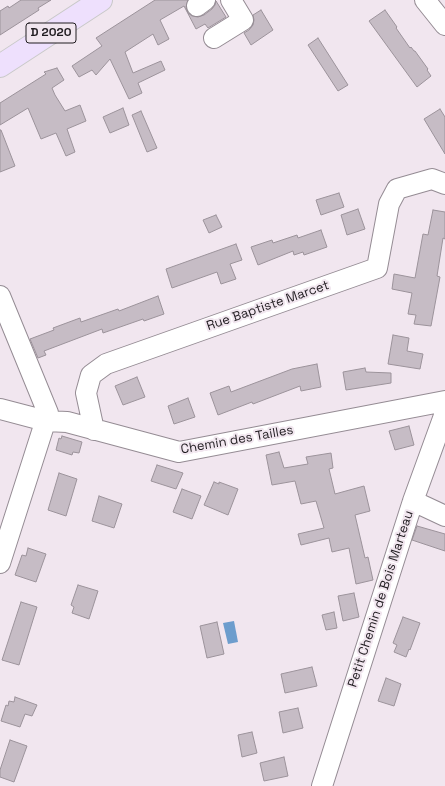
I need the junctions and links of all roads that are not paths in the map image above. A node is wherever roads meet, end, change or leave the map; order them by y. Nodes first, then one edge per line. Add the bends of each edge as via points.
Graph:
1 (101, 0) edge
2 (231, 0) edge
3 (425, 0) edge
4 (445, 25) edge
5 (214, 38) dead end
6 (0, 66) edge
7 (445, 184) edge
8 (0, 296) edge
9 (445, 401) edge
10 (0, 409) edge
11 (445, 413) edge
12 (46, 421) junction
13 (94, 430) junction
14 (413, 502) junction
15 (445, 516) edge
16 (0, 563) edge
17 (322, 786) edge

1 - 6 main road, D 2020
2 - 5 street via 242,20
3 - 4 street
7 - 13 street, Rue Baptiste Marcet via 432,179 397,189 390,204 377,268 106,364 91,375 86,393
8 - 12 street via 48,413
9 - 13 street, Chemin des Tailles via 179,452
10 - 12 street, Chemin des Tailles
11 - 14 street, Petit Chemin de Bois Marteau
12 - 13 street, Chemin des Tailles via 67,422
12 - 16 street
14 - 15 street
14 - 17 street, Petit Chemin de Bois Marteau

